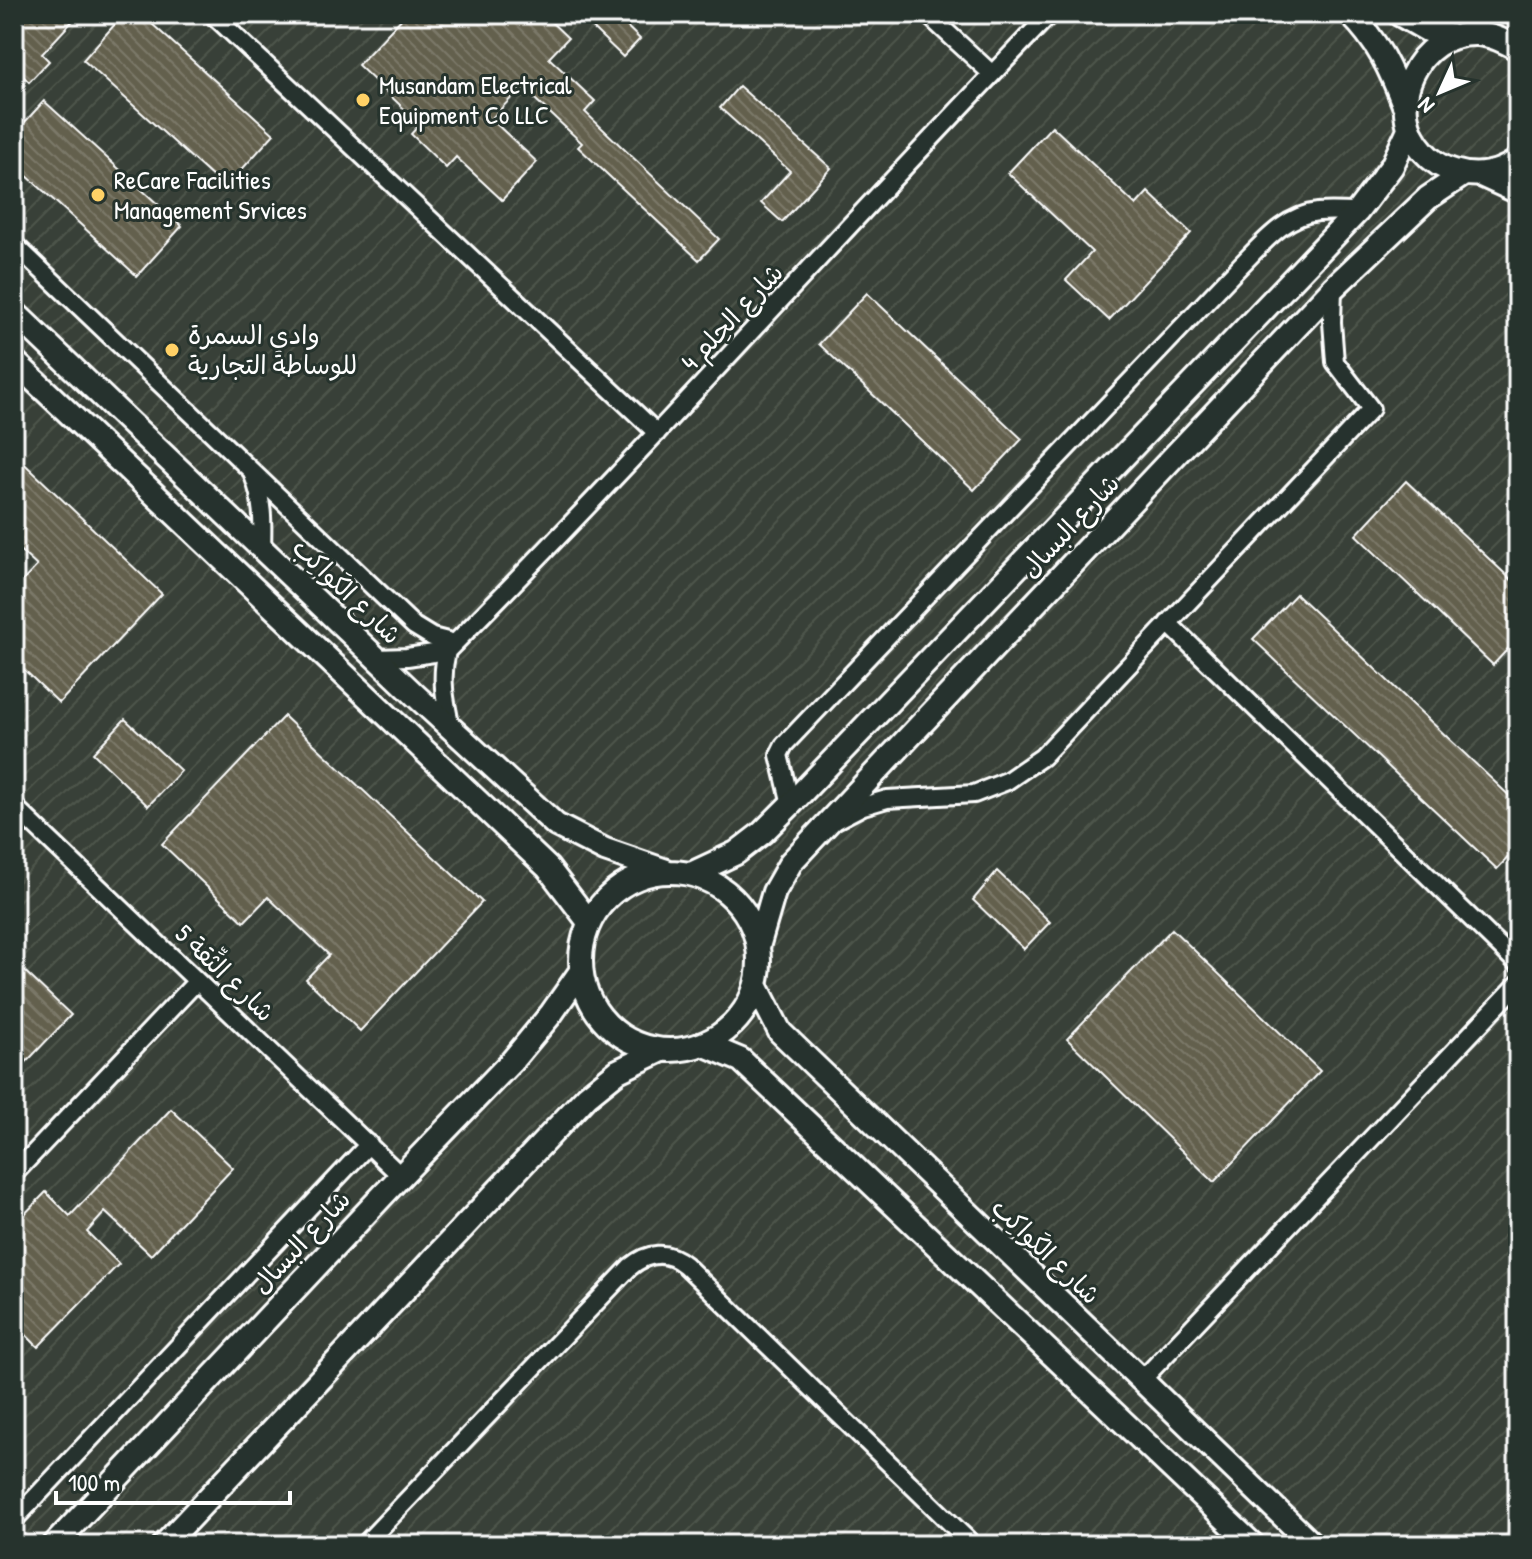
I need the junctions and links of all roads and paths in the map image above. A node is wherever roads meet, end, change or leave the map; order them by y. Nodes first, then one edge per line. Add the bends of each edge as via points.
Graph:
1 (212, 14) edge
2 (927, 14) edge
3 (1050, 14) edge
4 (1350, 14) edge
5 (1399, 14) edge
6 (1455, 37) junction
7 (1512, 39) edge
8 (992, 74) junction
9 (1407, 118) junction
10 (1518, 160) edge
11 (1472, 174) junction
12 (1518, 192) edge
13 (1357, 212) junction
14 (14, 244) edge
15 (1333, 288) junction
16 (14, 312) edge
17 (14, 361) edge
18 (657, 433) junction
19 (251, 470) junction
20 (262, 548) junction
21 (1168, 623) junction
22 (451, 647) junction
23 (377, 658) junction
24 (451, 728) junction
25 (791, 804) junction
26 (14, 806) edge
27 (827, 824) junction
28 (666, 871) junction
29 (691, 874) junction
30 (589, 922) junction
31 (758, 947) junction
32 (1518, 964) edge
33 (581, 971) junction
34 (197, 981) junction
35 (1518, 984) edge
36 (756, 985) junction
37 (703, 1044) junction
38 (662, 1050) junction
39 (369, 1144) junction
40 (14, 1174) edge
41 (401, 1176) junction
42 (1141, 1381) junction
43 (14, 1520) edge
44 (54, 1545) edge
45 (164, 1545) edge
46 (364, 1545) edge
47 (973, 1545) edge
48 (1253, 1545) edge
49 (1313, 1545) edge

1 - 18 street
2 - 8 street
3 - 8 street, شارع الحِلم 4
4 - 9 street via 1380,49
5 - 6 street via 1427,30
6 - 7 street
6 - 9 street, شارع البسال via 1431,50 1413,71 1406,89
8 - 18 street, شارع الحِلم 4
9 - 11 street via 1418,145 1431,159
9 - 13 street, شارع البسال via 1392,166
10 - 11 street, شارع البسال via 1497,172
11 - 12 street
11 - 15 street, شارع البسال via 1428,198
13 - 25 street, شارع البسال
13 - 25 street via 1315,212 1288,222 1240,266 784,745 779,755
14 - 19 street
15 - 21 street via 1335,362 1371,409
15 - 27 street, شارع البسال
16 - 20 street, شارع الكَواكِب
17 - 30 street via 548,868
18 - 22 street, شارع الحِلم 4
19 - 20 street via 263,511
19 - 22 street via 414,626
20 - 23 street, شارع الكَواكِب
21 - 27 street via 1042,757 1007,781 974,794 887,799
21 - 32 street
22 - 23 street
22 - 24 street via 442,678
23 - 24 street, شارع الكَواكِب
24 - 28 street, شارع الكَواكِب via 556,825 605,850
25 - 29 street, شارع البسال via 736,853
26 - 34 street, شارع الثِّقة 5
27 - 31 street, شارع البسال via 791,862 774,892
28 - 29 street
28 - 30 street via 621,886
29 - 31 street via 728,893 752,927
30 - 33 street
31 - 36 street
33 - 38 street via 599,1016 638,1045
33 - 41 street, شارع البسال via 512,1061
34 - 39 street, شارع الثِّقة 5
34 - 40 street
35 - 42 street
36 - 37 street via 737,1021
36 - 42 street, شارع الكَواكِب via 780,1032
37 - 38 street
37 - 48 street via 741,1060
38 - 45 street via 618,1071 587,1096
39 - 41 street, شارع الثِّقة 5
39 - 43 street
41 - 44 street, شارع البسال
42 - 49 street, شارع الكَواكِب
46 - 47 street via 630,1267 662,1254 685,1265

